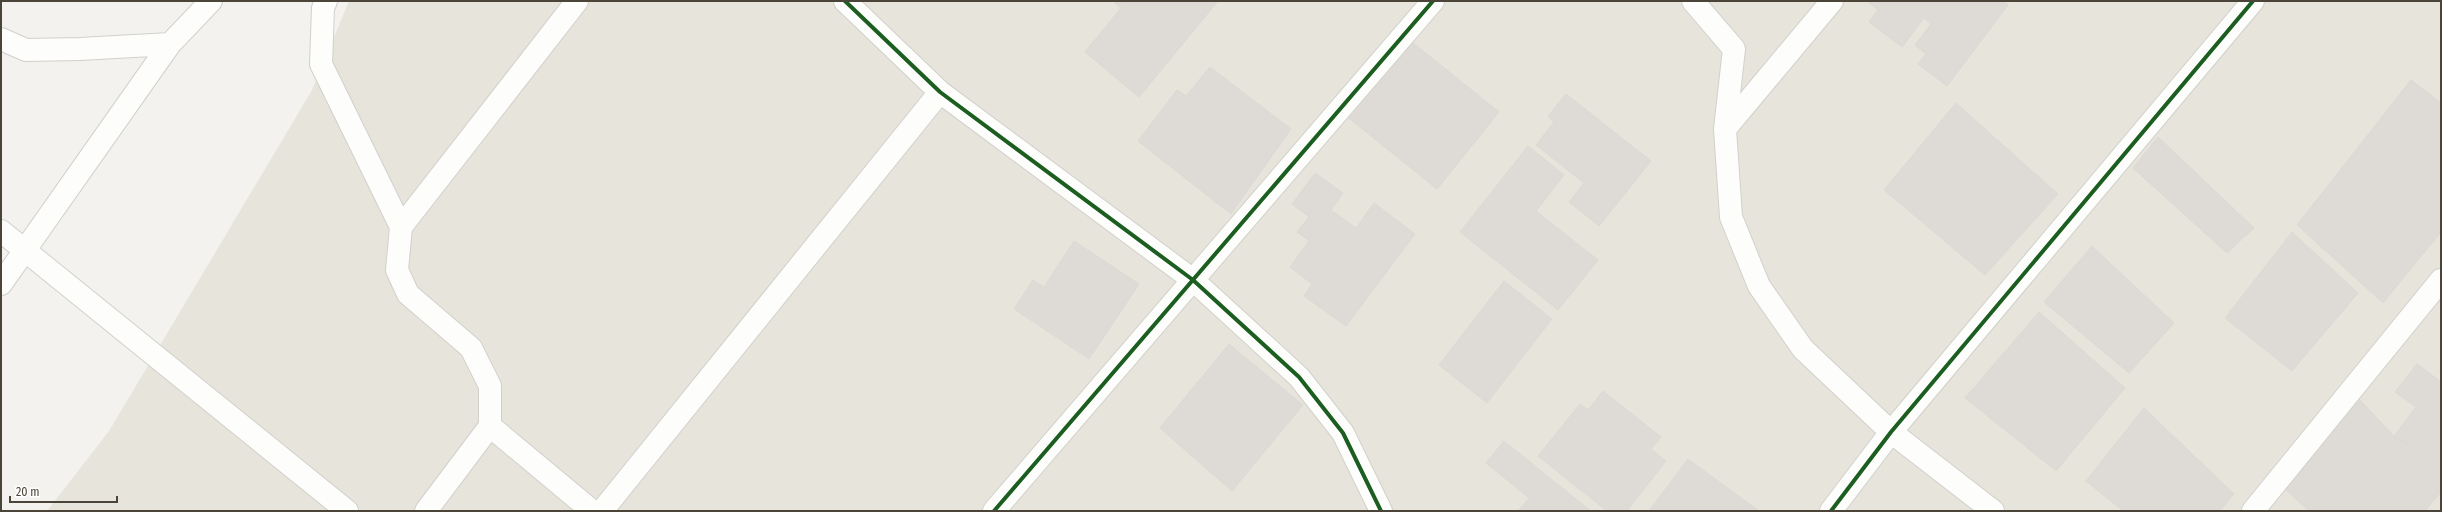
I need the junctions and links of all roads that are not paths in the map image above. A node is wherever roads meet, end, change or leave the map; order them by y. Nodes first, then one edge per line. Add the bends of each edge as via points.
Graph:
1 (211, 1) edge
2 (326, 1) edge
3 (577, 1) edge
4 (845, 1) edge
5 (1433, 1) edge
6 (1693, 1) edge
7 (1832, 1) edge
8 (2254, 1) edge
9 (1, 39) edge
10 (170, 44) junction
11 (940, 92) junction
12 (1725, 129) junction
13 (401, 227) junction
14 (1, 231) edge
15 (26, 250) junction
16 (1193, 280) junction
17 (2441, 280) edge
18 (1, 284) edge
19 (490, 426) junction
20 (1891, 432) junction
21 (347, 511) edge
22 (426, 511) edge
23 (592, 511) edge
24 (602, 511) edge
25 (994, 511) edge
26 (1381, 511) edge
27 (1831, 511) edge
28 (1993, 511) edge
29 (2252, 511) edge

1 - 10 street
2 - 13 street via 323,8 321,64
3 - 13 street
4 - 11 street
5 - 16 street
6 - 12 street via 1734,49
7 - 12 street
8 - 20 street
9 - 10 street via 26,50
10 - 15 street
11 - 16 street
11 - 24 street
12 - 20 street via 1731,217 1759,286 1803,349
13 - 19 street via 397,270 408,294 471,348 490,386
14 - 15 street
15 - 18 street
15 - 21 street
16 - 25 street
16 - 26 street via 1299,377 1343,433
17 - 29 street
19 - 22 street
19 - 23 street
20 - 27 street
20 - 28 street

